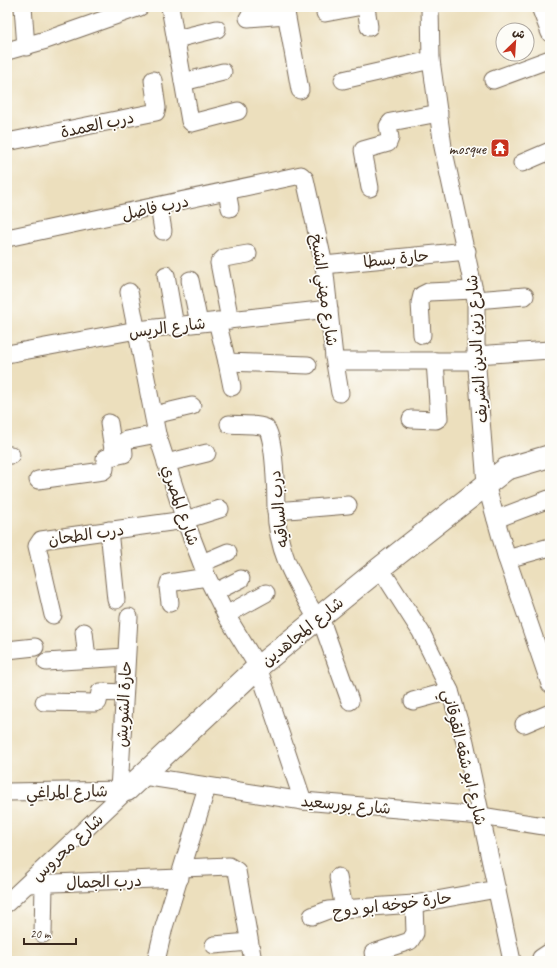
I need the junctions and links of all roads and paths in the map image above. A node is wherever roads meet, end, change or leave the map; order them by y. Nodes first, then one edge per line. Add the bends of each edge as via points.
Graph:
1 (23, 7) edge
2 (140, 7) edge
3 (170, 7) edge
4 (357, 7) edge
5 (366, 7) edge
6 (430, 7) edge
7 (540, 7) edge
8 (286, 11) edge
9 (325, 13) dead end
10 (248, 18) dead end
11 (369, 27) dead end
12 (217, 29) dead end
13 (550, 33) edge
14 (176, 40) junction
15 (26, 47) junction
16 (7, 51) edge
17 (550, 59) edge
18 (431, 60) junction
19 (223, 72) dead end
20 (153, 80) dead end
21 (343, 80) dead end
22 (493, 80) dead end
23 (183, 82) junction
24 (300, 90) dead end
25 (238, 111) dead end
26 (439, 113) junction
27 (7, 142) edge
28 (550, 151) edge
29 (522, 163) dead end
30 (303, 176) joint
31 (370, 188) dead end
32 (227, 191) junction
33 (159, 206) junction
34 (230, 208) dead end
35 (163, 231) dead end
36 (7, 238) edge
37 (467, 251) junction
38 (248, 254) dead end
39 (324, 266) junction
40 (166, 276) dead end
41 (190, 280) dead end
42 (129, 292) dead end
43 (475, 295) junction
44 (525, 296) dead end
45 (328, 309) junction
46 (223, 321) junction
47 (199, 323) junction
48 (175, 326) junction
49 (137, 330) junction
50 (422, 335) dead end
51 (550, 350) edge
52 (7, 354) edge
53 (334, 357) junction
54 (477, 358) junction
55 (435, 361) junction
56 (227, 362) junction
57 (308, 365) dead end
58 (232, 387) dead end
59 (340, 393) dead end
60 (192, 406) dead end
61 (265, 413) dead end
62 (154, 415) junction
63 (411, 419) dead end
64 (109, 423) dead end
65 (229, 424) dead end
66 (268, 432) junction
67 (157, 434) junction
68 (207, 453) dead end
69 (114, 456) junction
70 (550, 456) edge
71 (166, 463) junction
72 (38, 480) dead end
73 (486, 484) junction
74 (549, 499) dead end
75 (348, 505) dead end
76 (220, 509) dead end
77 (276, 511) junction
78 (496, 519) junction
79 (185, 520) junction
80 (109, 530) junction
81 (550, 547) edge
82 (228, 552) dead end
83 (507, 559) junction
84 (380, 568) junction
85 (208, 577) junction
86 (241, 579) dead end
87 (266, 592) dead end
88 (116, 600) dead end
89 (170, 603) dead end
90 (54, 615) dead end
91 (226, 615) junction
92 (129, 617) dead end
93 (318, 618) junction
94 (84, 632) dead end
95 (35, 647) dead end
96 (7, 650) edge
97 (126, 657) junction
98 (87, 659) junction
99 (46, 662) dead end
100 (258, 667) junction
101 (550, 684) edge
102 (450, 691) junction
103 (124, 693) junction
104 (350, 701) dead end
105 (414, 701) dead end
106 (44, 702) dead end
107 (550, 714) edge
108 (524, 724) dead end
109 (143, 776) junction
110 (207, 787) junction
111 (123, 790) junction
112 (7, 792) edge
113 (303, 800) junction
114 (481, 816) junction
115 (550, 827) edge
116 (182, 873) junction
117 (338, 877) dead end
118 (36, 884) junction
119 (497, 889) junction
120 (7, 903) edge
121 (414, 904) junction
122 (344, 909) junction
123 (312, 916) dead end
124 (43, 934) dead end
125 (249, 942) junction
126 (214, 945) dead end
127 (550, 952) edge
128 (373, 953) dead end
129 (156, 961) edge
130 (253, 961) edge
131 (512, 961) edge
132 (541, 961) edge

1 - 15 street
2 - 15 street
3 - 14 street
4 - 9 street
5 - 11 street
6 - 18 street, شارع زين الدين الشريف
7 - 13 street
8 - 10 street
8 - 24 street
12 - 14 street
14 - 23 street
15 - 16 street
17 - 22 street
18 - 21 street
18 - 26 street, شارع زين الدين الشريف
19 - 23 street
20 - 27 street, درب العمدة via 156,112
23 - 25 street via 191,122
26 - 31 street via 391,122 388,126 388,143 363,150
26 - 37 street, شارع زين الدين الشريف via 443,148
28 - 29 street
30 - 32 street, درب فاضل
30 - 39 street, شارع مهني الشيخ via 306,179
32 - 33 street, درب فاضل
32 - 34 street
33 - 35 street
33 - 36 street, درب فاضل
37 - 39 street, حارة بسطا
37 - 43 street, شارع زين الدين الشريف
38 - 46 street via 224,258 219,263
39 - 45 street, شارع مهني الشيخ
40 - 48 street
41 - 47 street
42 - 49 street, شارع المصري
43 - 44 street
43 - 50 street via 428,292 422,296
43 - 54 street, شارع زين الدين الشريف
45 - 46 street, شارع الريس
45 - 53 street, شارع مهني الشيخ
46 - 47 street, شارع الريس
46 - 56 street
47 - 48 street, شارع الريس
48 - 49 street, شارع الريس
49 - 52 street, شارع الريس
49 - 62 street, شارع المصري
51 - 54 street, شارع مهني الشيخ
53 - 55 street, شارع مهني الشيخ via 340,362
53 - 59 street
54 - 55 street, شارع مهني الشيخ
54 - 73 street, شارع زين الدين الشريف
55 - 63 street via 439,418
56 - 57 street
56 - 58 street
60 - 62 street
61 - 66 street, درب الساقيه
62 - 67 street, شارع المصري
64 - 69 street
65 - 66 street via 263,427
66 - 77 street, درب الساقيه via 273,457
67 - 69 street via 126,440 124,454
67 - 71 street, شارع المصري
68 - 71 street
69 - 72 street via 105,458 103,471
70 - 73 street, شارع المجاهدين via 517,464
71 - 79 street, شارع المصري
73 - 78 street, شارع زين الدين الشريف
73 - 84 street, شارع المجاهدين
74 - 78 street
75 - 77 street
76 - 79 street, درب الطحان
77 - 93 street, درب الساقيه via 285,561
78 - 83 street, شارع زين الدين الشريف
79 - 80 street, درب الطحان
79 - 85 street, شارع المصري
80 - 88 street
80 - 90 street, درب الطحان via 45,538 39,543 38,550
81 - 83 street
82 - 85 street
83 - 101 street, شارع زين الدين الشريف
84 - 93 street, شارع المجاهدين
84 - 102 street, شارع ابو شقه القوقاني via 421,632
85 - 86 street
85 - 89 street via 169,583
85 - 91 street, شارع المصري
87 - 91 street
91 - 100 street, شارع المصري
92 - 97 street, حارة الشويش
93 - 100 street, شارع المجاهدين
93 - 104 street, درب الساقيه
94 - 98 street
95 - 96 street
97 - 98 street
97 - 103 street, حارة الشويش
98 - 99 street
100 - 109 street, شارع المجاهدين
100 - 113 street, شارع المصري
102 - 105 street
102 - 114 street, شارع ابو شقه القوقاني
103 - 106 street via 100,692 98,702 95,703
103 - 111 street, حارة الشويش
107 - 108 street
109 - 110 street, شارع بورسعيد
109 - 111 street, شارع المجاهدين
110 - 113 street, شارع بورسعيد
110 - 116 street
111 - 112 street, شارع المراغي
111 - 118 street, شارع محروس
113 - 114 street, شارع بورسعيد
114 - 115 street, شارع بورسعيد
114 - 119 street, شارع ابو شقه القوقاني
116 - 118 street, درب الجمال
116 - 125 street, درب الجمال via 230,866 237,871
116 - 129 street
117 - 122 street
118 - 120 street, شارع محروس
118 - 124 street
119 - 121 street, حارة خوخه ابو دوح
119 - 131 street, شارع ابو شقه القوقاني
121 - 122 street, حارة خوخه ابو دوح
121 - 128 street via 414,933 410,941
122 - 123 street, حارة خوخه ابو دوح via 328,910
125 - 126 street
125 - 130 street, درب الجمال
127 - 132 street via 541,958

